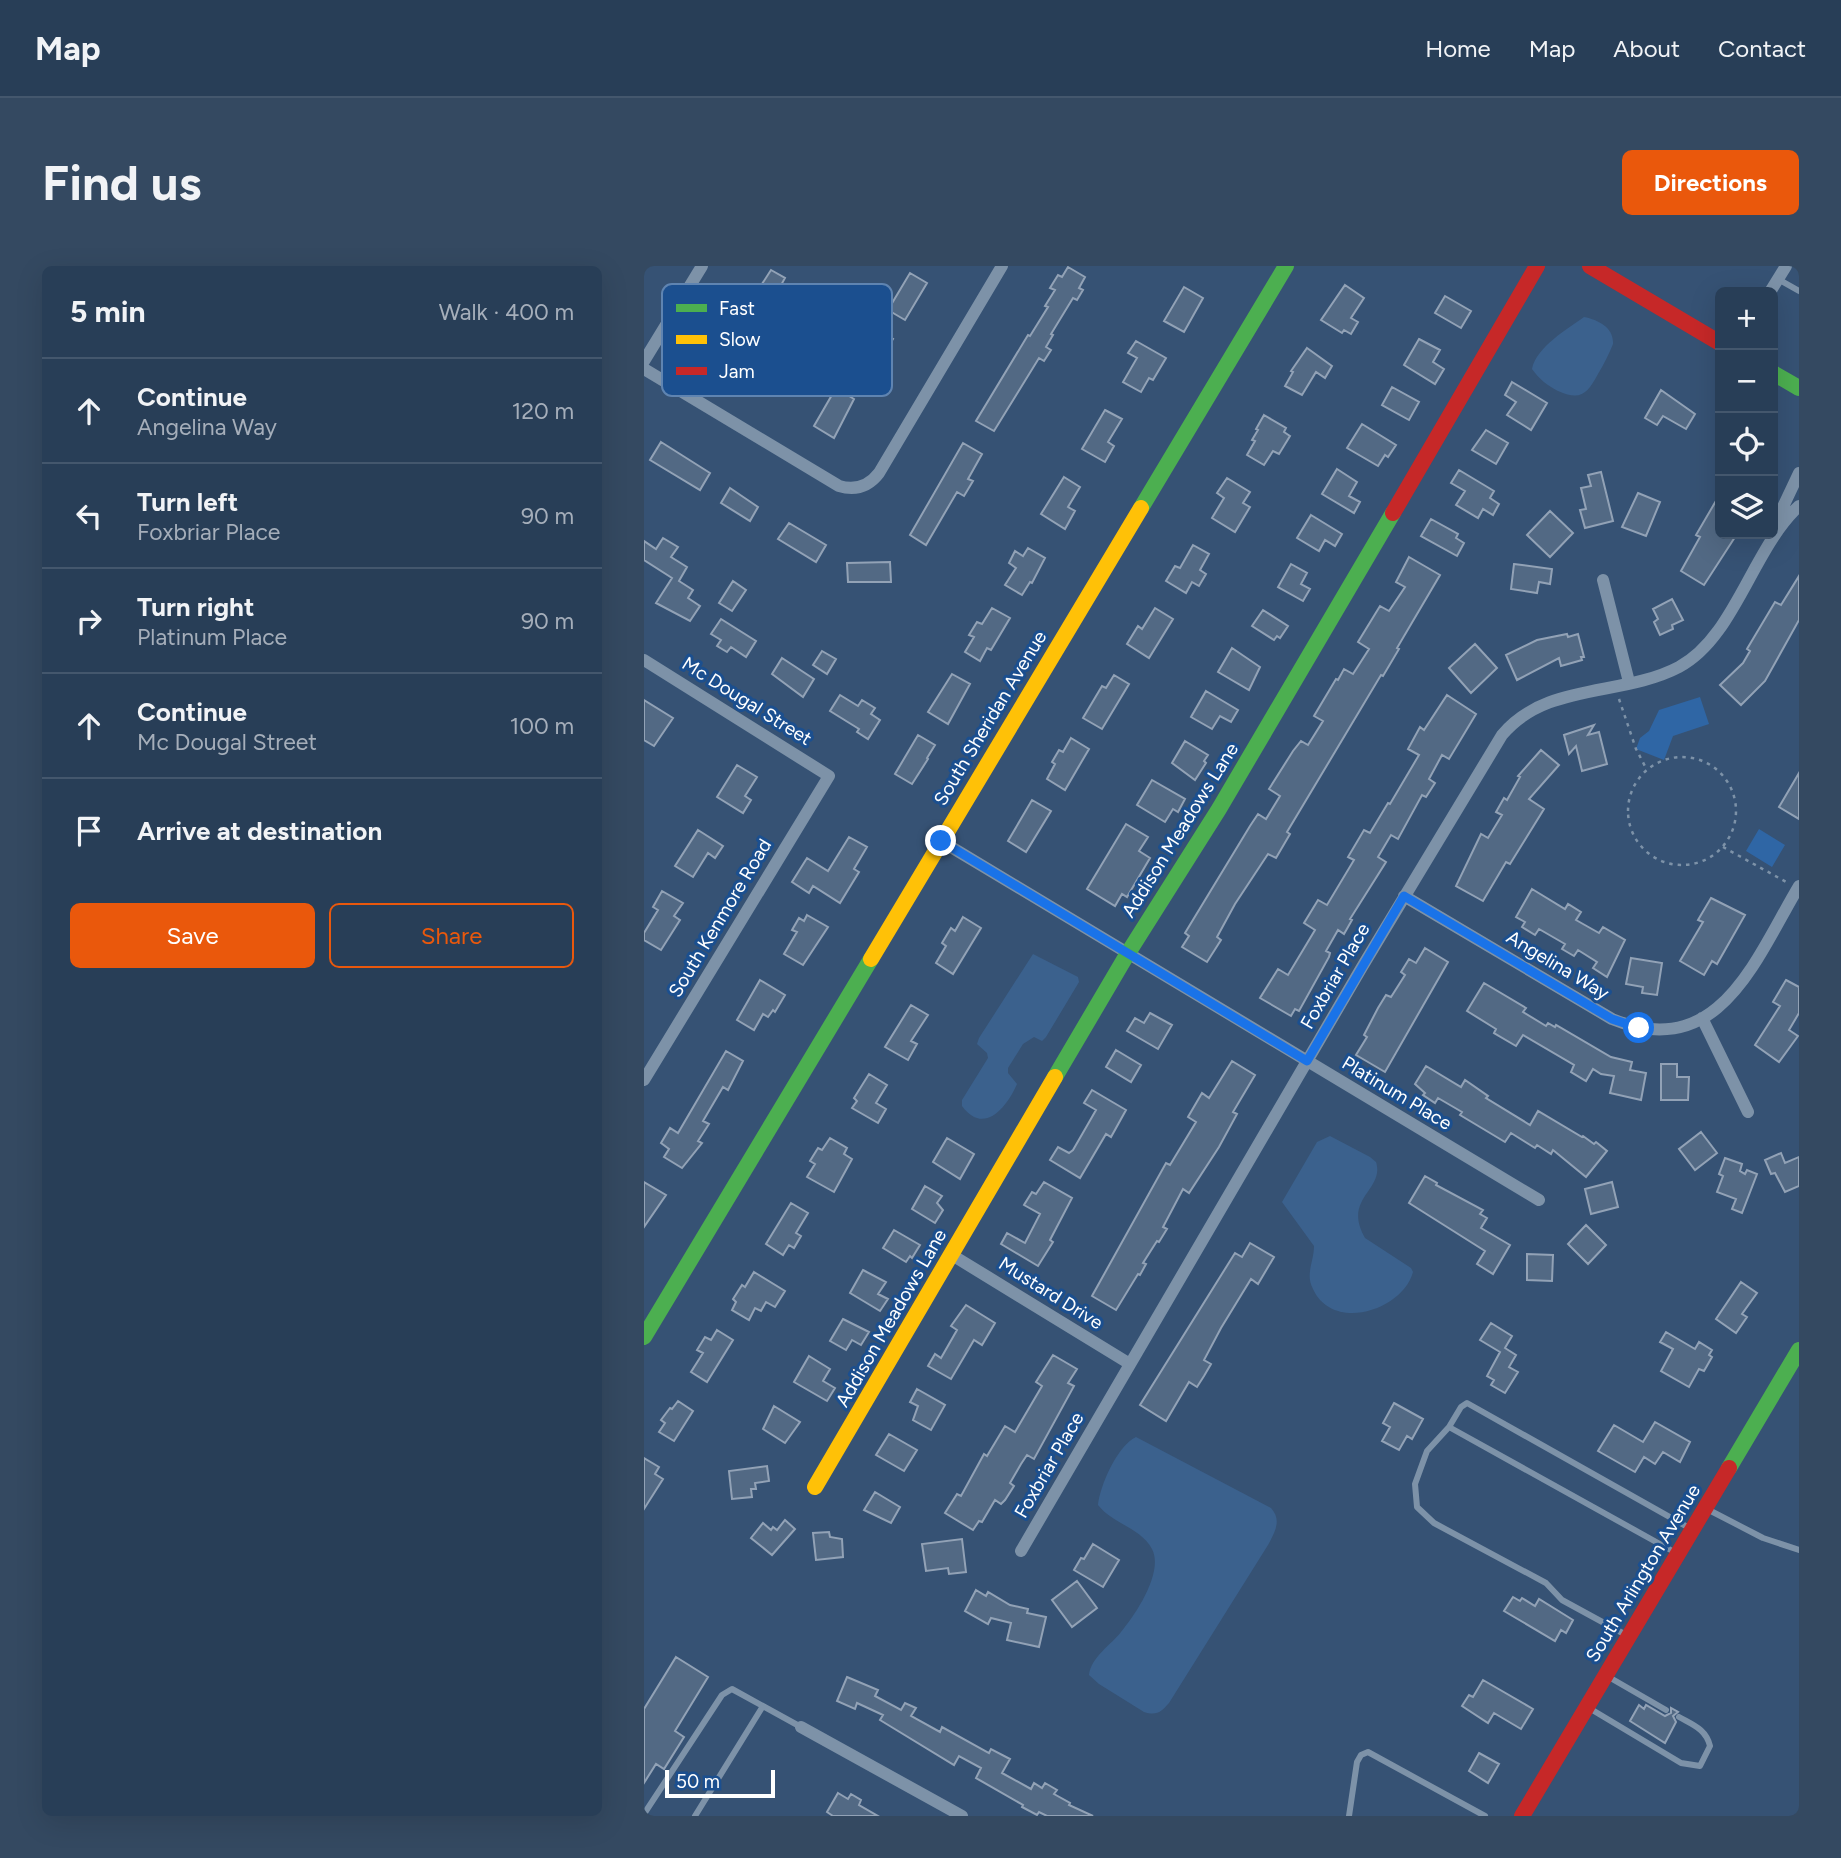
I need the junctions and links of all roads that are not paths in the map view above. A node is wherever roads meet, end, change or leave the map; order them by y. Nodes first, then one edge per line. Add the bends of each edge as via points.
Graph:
1 (702, 266) edge
2 (1002, 266) edge
3 (1286, 266) edge
4 (1538, 266) edge
5 (1590, 266) edge
6 (1786, 266) edge
7 (1778, 279) junction
8 (691, 284) edge
9 (1773, 287) edge
10 (1799, 291) edge
11 (662, 332) edge
12 (1715, 340) edge
13 (644, 361) edge
14 (644, 369) edge
15 (1778, 376) edge
16 (662, 380) edge
17 (1799, 388) edge
18 (689, 396) edge
19 (1799, 473) edge
20 (1799, 506) edge
21 (1778, 524) edge
22 (1778, 529) edge
23 (1771, 539) edge
24 (1603, 580) dead end
25 (644, 660) edge
26 (1629, 682) junction
27 (829, 776) joint
28 (941, 841) junction
29 (1798, 888) edge
30 (1404, 896) junction
31 (1128, 953) junction
32 (1702, 1018) junction
33 (1307, 1061) junction
34 (644, 1080) edge
35 (1748, 1112) dead end
36 (1539, 1200) dead end
37 (952, 1255) junction
38 (644, 1337) edge
39 (1799, 1350) edge
40 (1130, 1364) junction
41 (1449, 1427) junction
42 (816, 1488) dead end
43 (1705, 1508) junction
44 (1692, 1530) junction
45 (1799, 1550) edge
46 (1021, 1551) dead end
47 (1678, 1554) junction
48 (1629, 1637) junction
49 (1606, 1675) junction
50 (763, 1706) junction
51 (1587, 1707) junction
52 (1666, 1710) dead end
53 (1679, 1717) dead end
54 (801, 1727) joint
55 (644, 1815) edge
56 (695, 1816) edge
57 (962, 1816) edge
58 (1349, 1816) edge
59 (1485, 1816) edge
60 (1522, 1816) edge

1 - 8 street
2 - 18 street via 869,483 854,489 839,486
3 - 28 street, South Sheridan Avenue
4 - 31 street, Addison Meadows Lane via 1219,809
5 - 12 street
6 - 7 street
7 - 9 street
7 - 10 lane
11 - 13 street
14 - 16 street
15 - 17 street
19 - 21 street, Foxbriar Place
20 - 22 street, Foxbriar Place
23 - 26 street, Foxbriar Place via 1699,653 1677,668
24 - 26 street
25 - 27 street, Mc Dougal Street
26 - 30 street, Foxbriar Place via 1541,705 1506,729
27 - 34 street, South Kenmore Road
28 - 31 street
28 - 38 street, South Sheridan Avenue
29 - 32 street via 1740,986
30 - 32 street, Angelina Way via 1612,1019 1633,1027 1665,1029
30 - 33 street, Foxbriar Place
31 - 33 street, Platinum Place
31 - 37 street, Addison Meadows Lane
32 - 35 street
33 - 36 street, Platinum Place
33 - 40 street, Foxbriar Place
37 - 40 street, Mustard Drive
37 - 42 street, Addison Meadows Lane
39 - 43 street, South Arlington Avenue
40 - 46 street, Foxbriar Place
41 - 44 lane via 1467,1404
41 - 47 lane
41 - 48 lane via 1427,1451 1415,1484 1417,1507 1434,1523 1546,1583 1562,1600
43 - 44 street, South Arlington Avenue
43 - 45 lane via 1763,1538
44 - 47 street, South Arlington Avenue
47 - 48 street, South Arlington Avenue
48 - 49 street, South Arlington Avenue
49 - 51 street, South Arlington Avenue
49 - 52 lane
50 - 54 lane
50 - 55 lane via 732,1689 722,1695
50 - 56 lane
51 - 53 lane via 1681,1763 1700,1766 1710,1745 1707,1735
51 - 60 street, South Arlington Avenue
54 - 57 street
58 - 59 lane via 1357,1762 1368,1752

